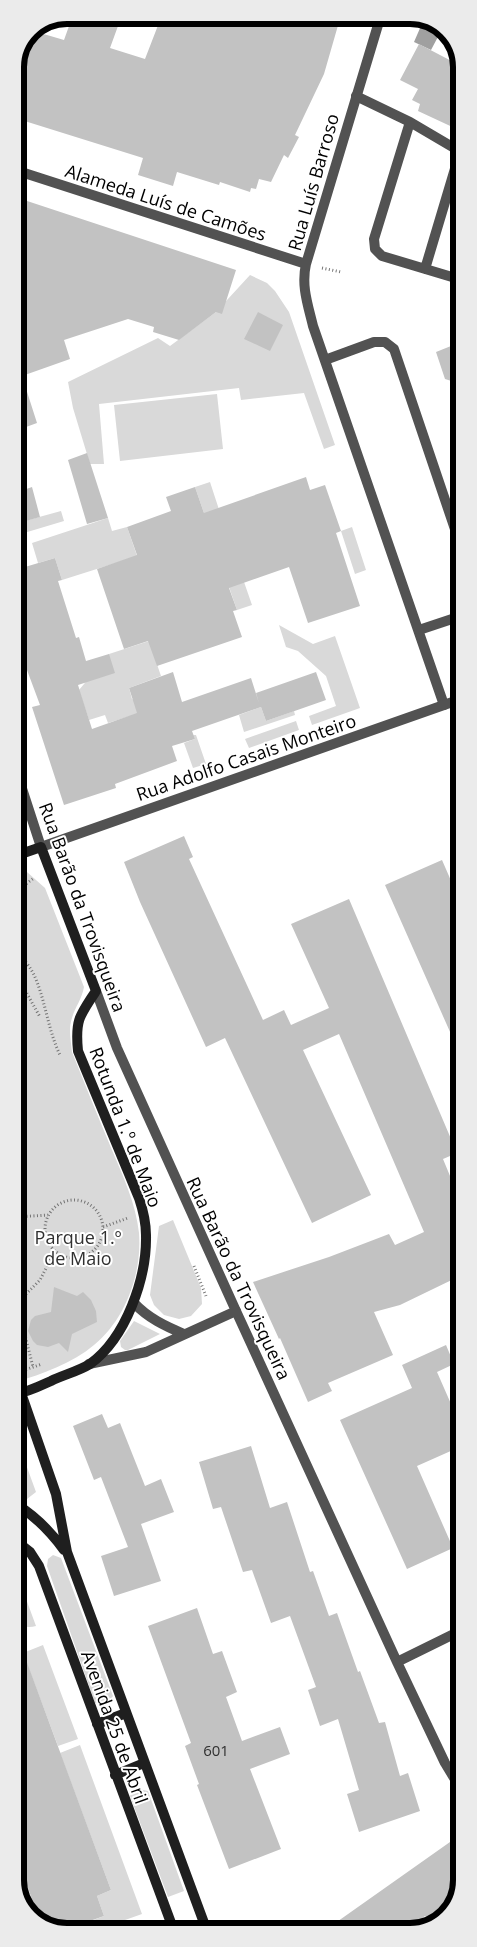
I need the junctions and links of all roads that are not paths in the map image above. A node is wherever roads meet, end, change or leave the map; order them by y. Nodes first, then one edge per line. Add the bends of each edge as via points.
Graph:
1 (378, 24) edge
2 (356, 96) junction
3 (410, 122) junction
4 (453, 147) edge
5 (24, 173) edge
6 (453, 178) edge
7 (306, 264) junction
8 (425, 269) junction
9 (453, 277) edge
10 (325, 360) junction
11 (453, 523) edge
12 (453, 619) edge
13 (419, 630) junction
14 (453, 702) edge
15 (444, 705) junction
16 (24, 794) edge
17 (42, 847) junction
18 (24, 853) edge
19 (96, 991) junction
20 (134, 1303) junction
21 (236, 1311) junction
22 (184, 1334) junction
23 (90, 1364) junction
24 (24, 1391) edge
25 (24, 1409) edge
26 (24, 1509) edge
27 (24, 1547) edge
28 (66, 1552) junction
29 (453, 1634) edge
30 (397, 1662) junction
31 (126, 1713) junction
32 (97, 1724) junction
33 (144, 1763) junction
34 (115, 1775) junction
35 (453, 1777) edge
36 (171, 1923) edge
37 (204, 1923) edge

1 - 2 street, Rua Luís Barroso
2 - 3 street
2 - 7 street, Rua Luís Barroso
3 - 4 street
3 - 8 street via 374,239 375,249 382,256
5 - 7 street, Alameda Luís de Camões
6 - 8 street
7 - 10 street, Rua Luís Barroso via 304,289
8 - 9 street
10 - 11 street via 374,342 385,342 394,348
10 - 13 street, Rua Luís Barroso
12 - 13 street
13 - 15 street, Rua Luís Barroso
14 - 15 street, Rua Adolfo Casais Monteiro
15 - 17 street, Rua Adolfo Casais Monteiro
16 - 17 street, Rua Barão da Trovisqueira
17 - 18 main road
17 - 19 main road, Rua Barão da Trovisqueira
19 - 20 main road, Rotunda 1.º de Maio via 82,1011 76,1030 78,1052 144,1214 145,1261
19 - 21 street, Rua Barão da Trovisqueira via 117,1048
20 - 22 street via 161,1324
20 - 23 main road, Rotunda 1.º de Maio via 119,1331
21 - 22 street
21 - 30 street, Rua Barão da Trovisqueira
22 - 23 street via 146,1352
23 - 24 main road, Rotunda 1.º de Maio
25 - 28 main road, Avenida 25 de Abril via 56,1494
26 - 28 main road, Avenida 25 de Abril via 51,1533
27 - 32 main road, Avenida 25 de Abril via 39,1566
28 - 31 main road, Avenida 25 de Abril
29 - 30 street
30 - 35 street, Rua Barão da Trovisqueira
31 - 32 main road
31 - 33 main road, Avenida 25 de Abril
32 - 34 main road, Avenida 25 de Abril
33 - 34 main road
33 - 37 main road, Avenida 25 de Abril
34 - 36 main road, Avenida 25 de Abril

